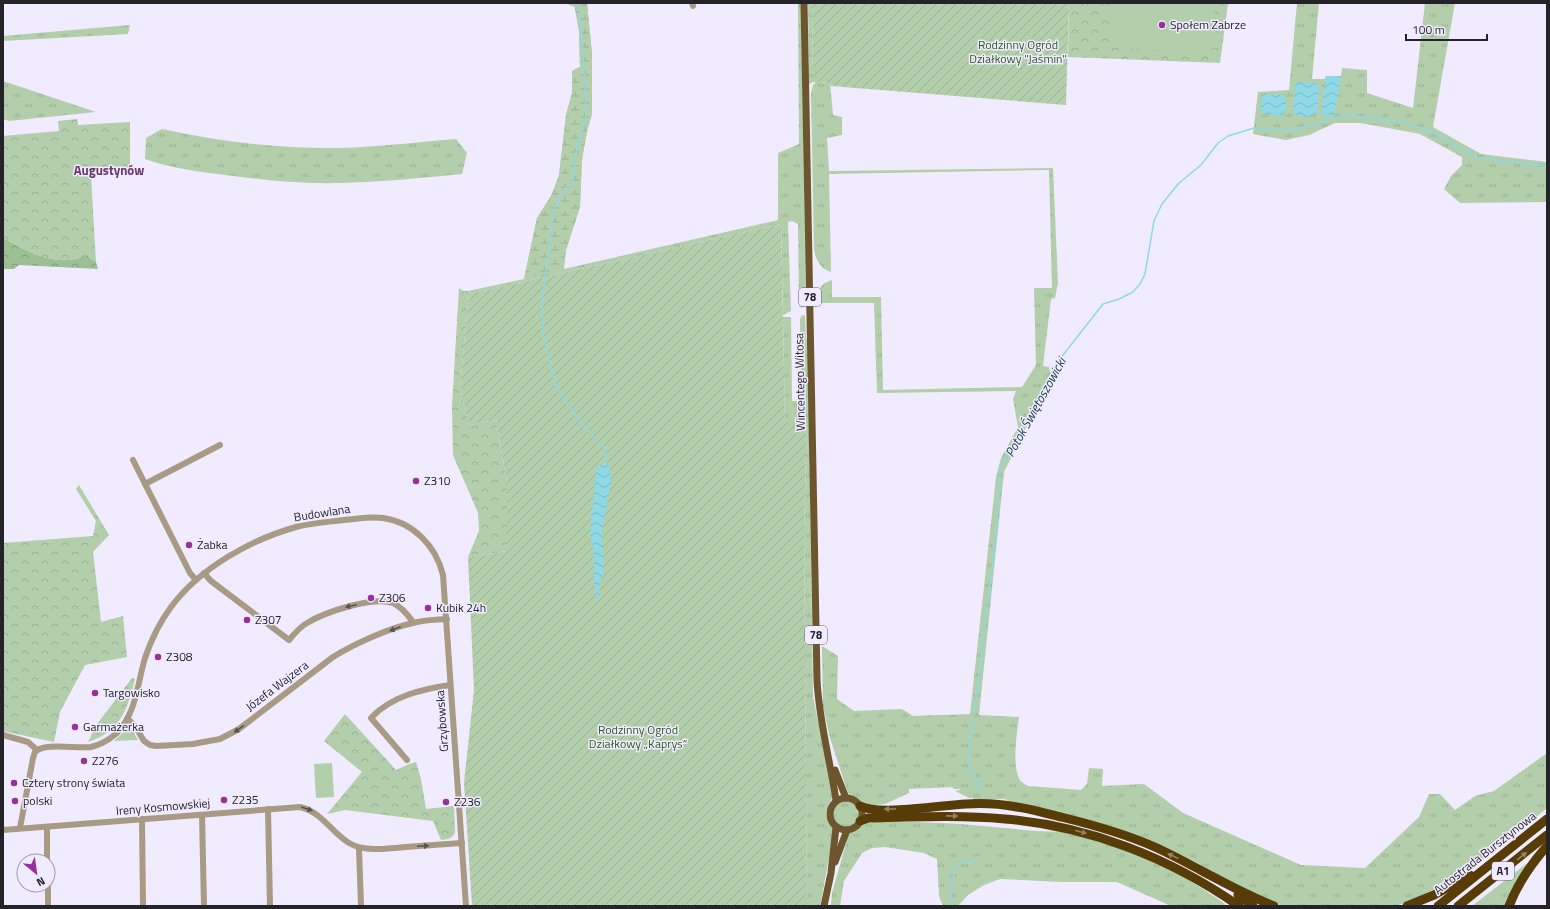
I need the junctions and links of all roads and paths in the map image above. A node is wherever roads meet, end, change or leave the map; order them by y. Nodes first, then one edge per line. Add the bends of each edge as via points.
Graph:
1 (804, 3) edge
2 (220, 446) dead end
3 (133, 460) dead end
4 (145, 484) junction
5 (424, 539) joint
6 (204, 573) junction
7 (196, 580) junction
8 (447, 619) junction
9 (414, 622) junction
10 (450, 685) junction
11 (128, 719) junction
12 (3, 735) edge
13 (37, 750) junction
14 (407, 760) dead end
15 (830, 760) junction
16 (846, 798) junction
17 (836, 800) junction
18 (860, 806) junction
19 (268, 810) junction
20 (202, 815) junction
21 (142, 819) junction
22 (1547, 819) edge
23 (860, 821) junction
24 (47, 827) junction
25 (836, 827) junction
26 (20, 828) junction
27 (3, 830) edge
28 (847, 830) junction
29 (1547, 835) edge
30 (462, 843) junction
31 (1547, 846) edge
32 (359, 848) junction
33 (47, 853) edge
34 (1497, 859) junction
35 (830, 873) junction
36 (1205, 879) junction
37 (48, 893) edge
38 (48, 906) edge
39 (143, 906) edge
40 (204, 906) edge
41 (270, 906) edge
42 (361, 906) edge
43 (466, 906) edge
44 (824, 906) edge
45 (1232, 906) edge
46 (1239, 906) edge
47 (1253, 906) edge
48 (1274, 906) edge
49 (1406, 906) edge
50 (1438, 906) edge
51 (1458, 906) edge
52 (1509, 906) edge

1 - 15 main road, Wincentego Witosa / 78 via 817,680 820,718
2 - 4 street
3 - 4 street
4 - 7 street via 190,573
5 - 6 street, Budowlana via 404,525 384,518 312,524 249,545
5 - 8 street, Grzybowska via 441,567
6 - 7 street, Budowlana
9 -> 6 street via 394,604 384,602 346,606 307,623 289,640 211,582
7 - 11 street, Budowlana via 184,591 160,623 146,656 135,703
8 - 9 street, Józefa Wajzera
8 - 10 street, Grzybowska
9 -> 11 street, Józefa Wajzera via 338,654 239,729 220,739 193,744 150,745
10 - 14 street via 422,690 397,699 371,718
10 - 30 street, Grzybowska
11 - 13 street, Budowlana via 115,734 101,744 91,747 44,747
12 - 13 street via 28,742
13 - 26 street via 32,758
15 - 16 main road, Wincentego Witosa / 78
15 - 17 main road, Wincentego Witosa / 78
16 - 17 main road
16 - 18 main road via 855,800
17 - 25 main road, 78 via 829,813
18 - 23 main road
36 -> 18 highway via 1156,848 1124,835 1016,806 965,804 890,809 868,809
19 - 20 street, Ireny Kosmowskiej
19 -> 32 street, Ireny Kosmowskiej via 300,807 307,809 321,817 348,843
19 - 41 street
20 - 21 street, Ireny Kosmowskiej
20 - 40 street
21 - 24 street, Ireny Kosmowskiej
21 - 39 street
22 - 34 highway, Autostrada Bursztynowa / A1
23 - 28 main road
23 -> 36 highway via 868,818 939,816 1042,823 1084,832 1127,846
24 - 26 street, Ireny Kosmowskiej
24 - 33 street
25 - 28 main road
25 - 35 main road, 78
26 - 27 street, Ireny Kosmowskiej
28 - 35 main road, 78
51 -> 29 highway, Autostrada Bursztynowa / A1
32 -> 30 street, Ireny Kosmowskiej
30 - 43 street, Grzybowska
31 - 52 highway via 1524,875
32 - 42 street
34 - 49 highway via 1434,895
34 - 50 highway, Autostrada Bursztynowa / A1
35 - 44 main road, 78
36 - 45 highway
36 - 46 highway
36 - 47 highway
36 - 48 highway
37 - 38 street

